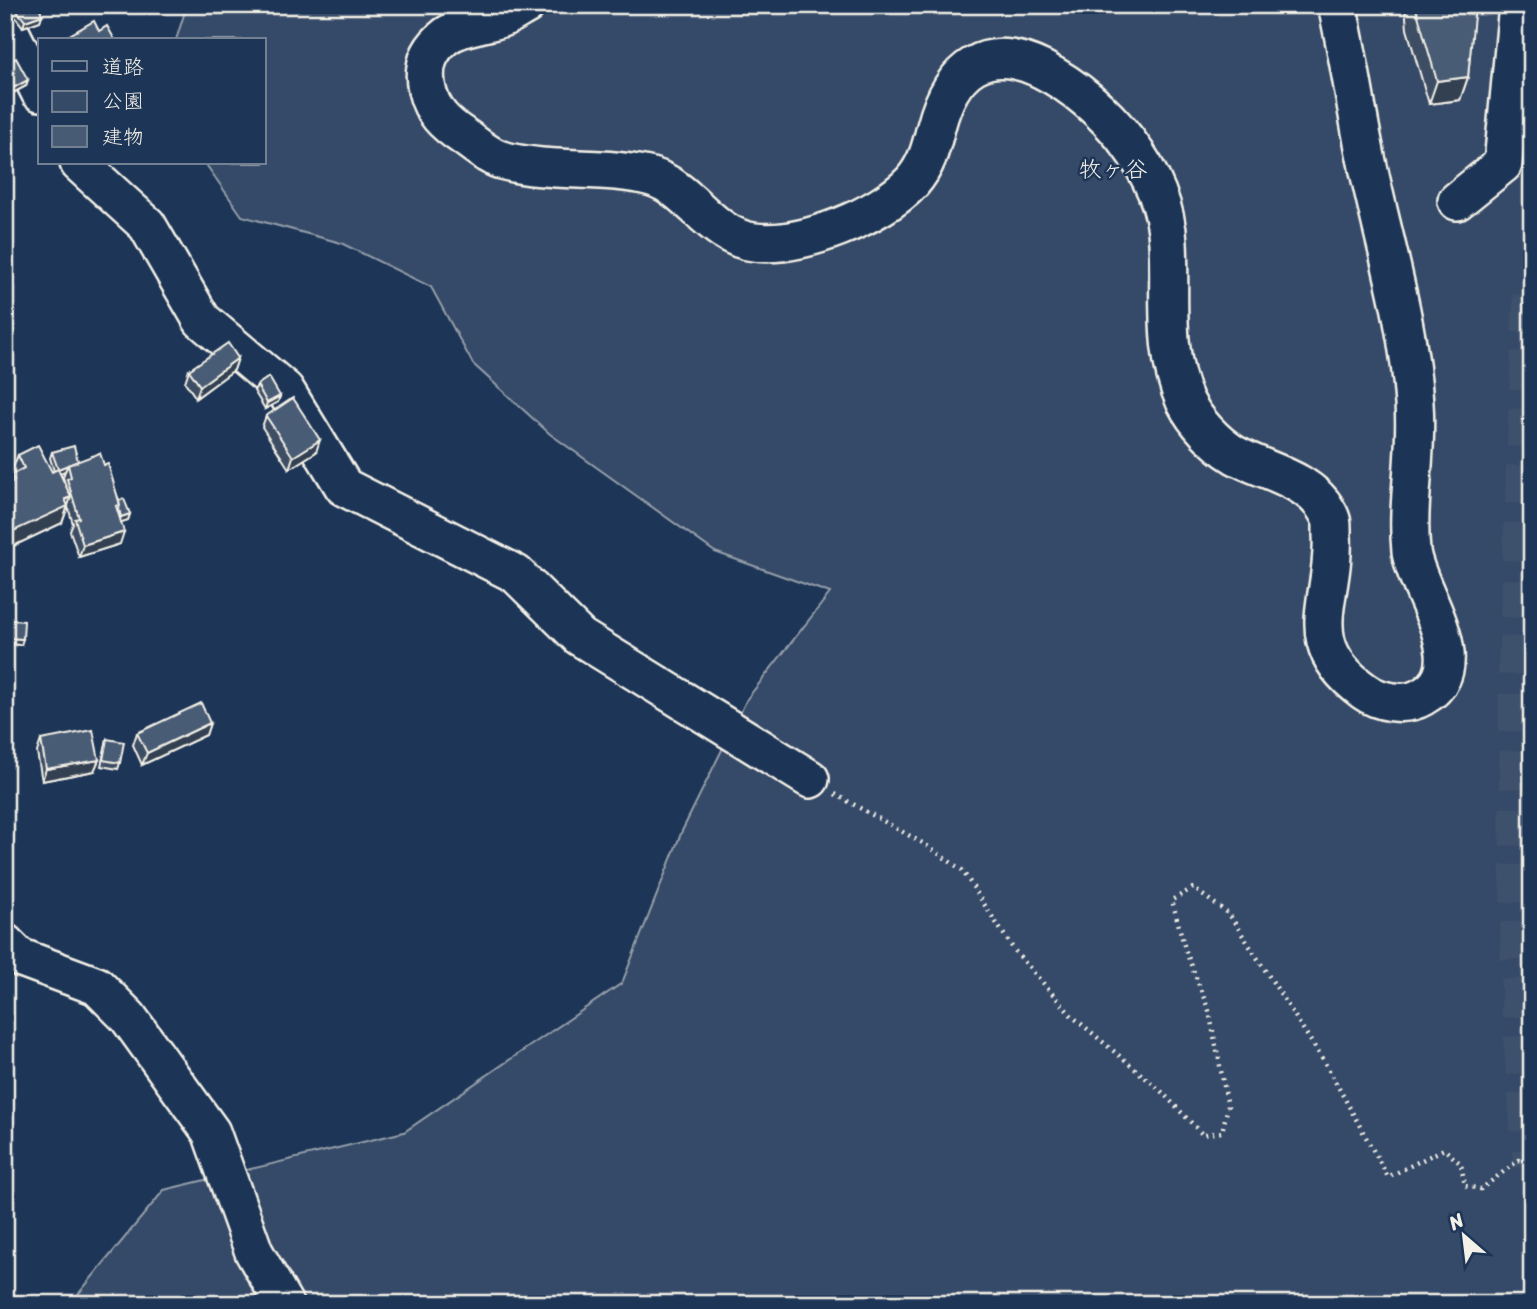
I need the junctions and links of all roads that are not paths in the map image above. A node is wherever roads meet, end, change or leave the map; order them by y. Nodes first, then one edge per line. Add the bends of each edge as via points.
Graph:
1 (526, 5) edge
2 (1337, 5) edge
3 (1518, 5) edge
4 (5, 22) edge
5 (38, 88) edge
6 (80, 164) edge
7 (1457, 201) dead end
8 (810, 779) road end
9 (5, 943) edge
10 (284, 1304) edge

1 - 2 street via 503,18 460,28 428,55 428,99 441,121 500,161 655,178 724,231 753,242 817,234 855,221 911,183 932,151 937,122 960,72 990,58 1018,60 1045,71 1093,104 1134,150 1158,197 1168,237 1172,353 1185,400 1207,432 1231,453 1294,482 1324,505 1332,520 1333,551 1323,639 1334,662 1351,681 1374,698 1403,702 1422,697 1436,685 1446,649 1412,562 1414,403 1396,285
3 - 7 street via 1503,164
4 - 5 street
6 - 8 street via 148,225 202,320 285,390 344,487 516,574 580,637
9 - 10 street via 19,957 97,986 128,1017 211,1132 254,1252

